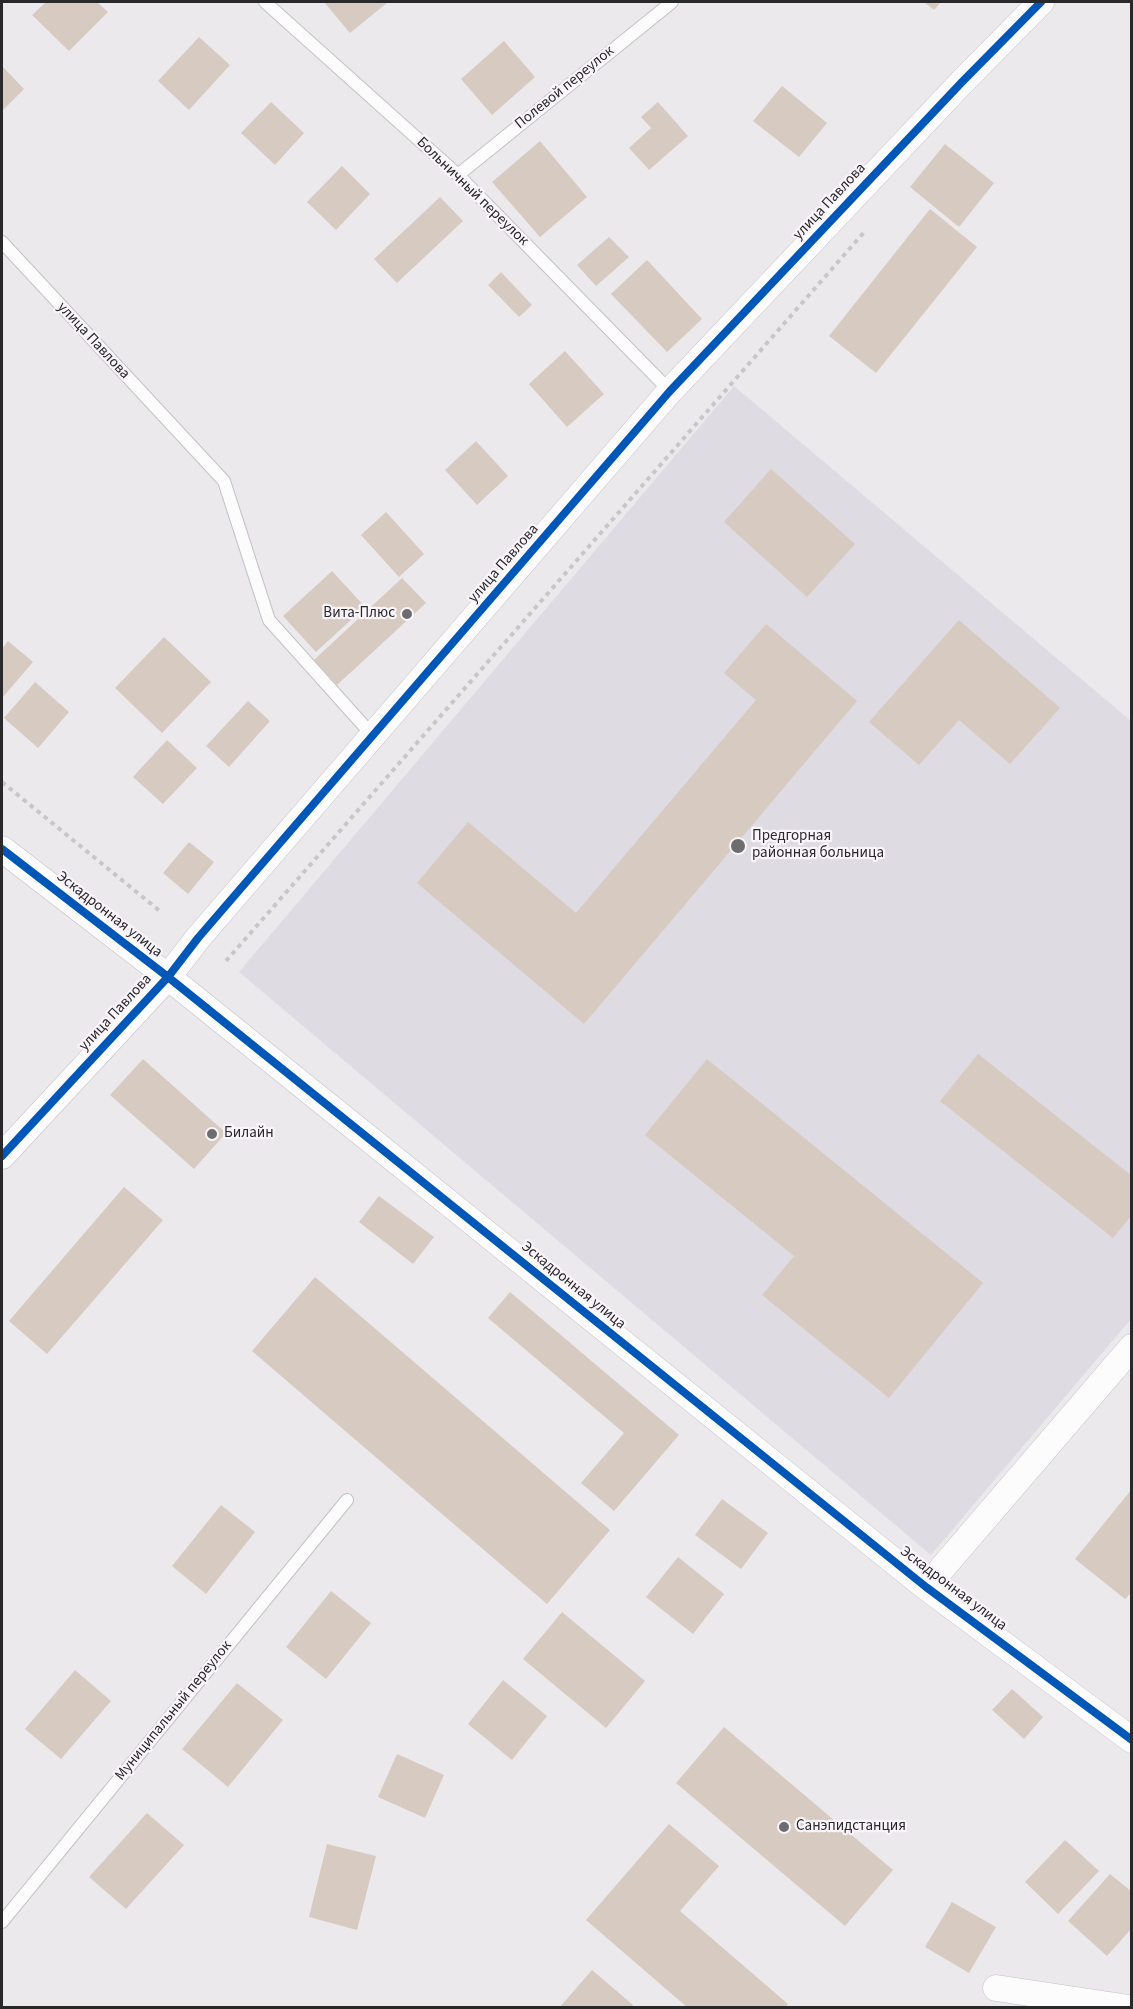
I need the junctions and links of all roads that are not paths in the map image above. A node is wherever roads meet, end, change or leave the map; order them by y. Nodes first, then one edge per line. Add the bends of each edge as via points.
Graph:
1 (266, 2) edge
2 (672, 2) edge
3 (1041, 2) edge
4 (458, 175) junction
5 (2, 242) edge
6 (670, 391) junction
7 (373, 736) junction
8 (2, 849) edge
9 (168, 978) junction
10 (2, 1156) edge
11 (1131, 1347) edge
12 (346, 1500) dead end
13 (926, 1587) junction
14 (1131, 1740) edge
15 (2, 1922) edge
16 (996, 1988) dead end
17 (1129, 2007) edge

1 - 4 lane, Больничный переулок
2 - 4 lane, Полевой переулок
3 - 6 street, улица Павлова
4 - 6 lane, Больничный переулок
5 - 7 lane, улица Павлова via 224,481 269,620
6 - 7 street, улица Павлова
7 - 9 street, улица Павлова
8 - 9 street, Эскадронная улица
9 - 10 street, улица Павлова
9 - 13 street, Эскадронная улица
11 - 13 street
12 - 15 lane, Муниципальный переулок
13 - 14 street, Эскадронная улица
16 - 17 street

